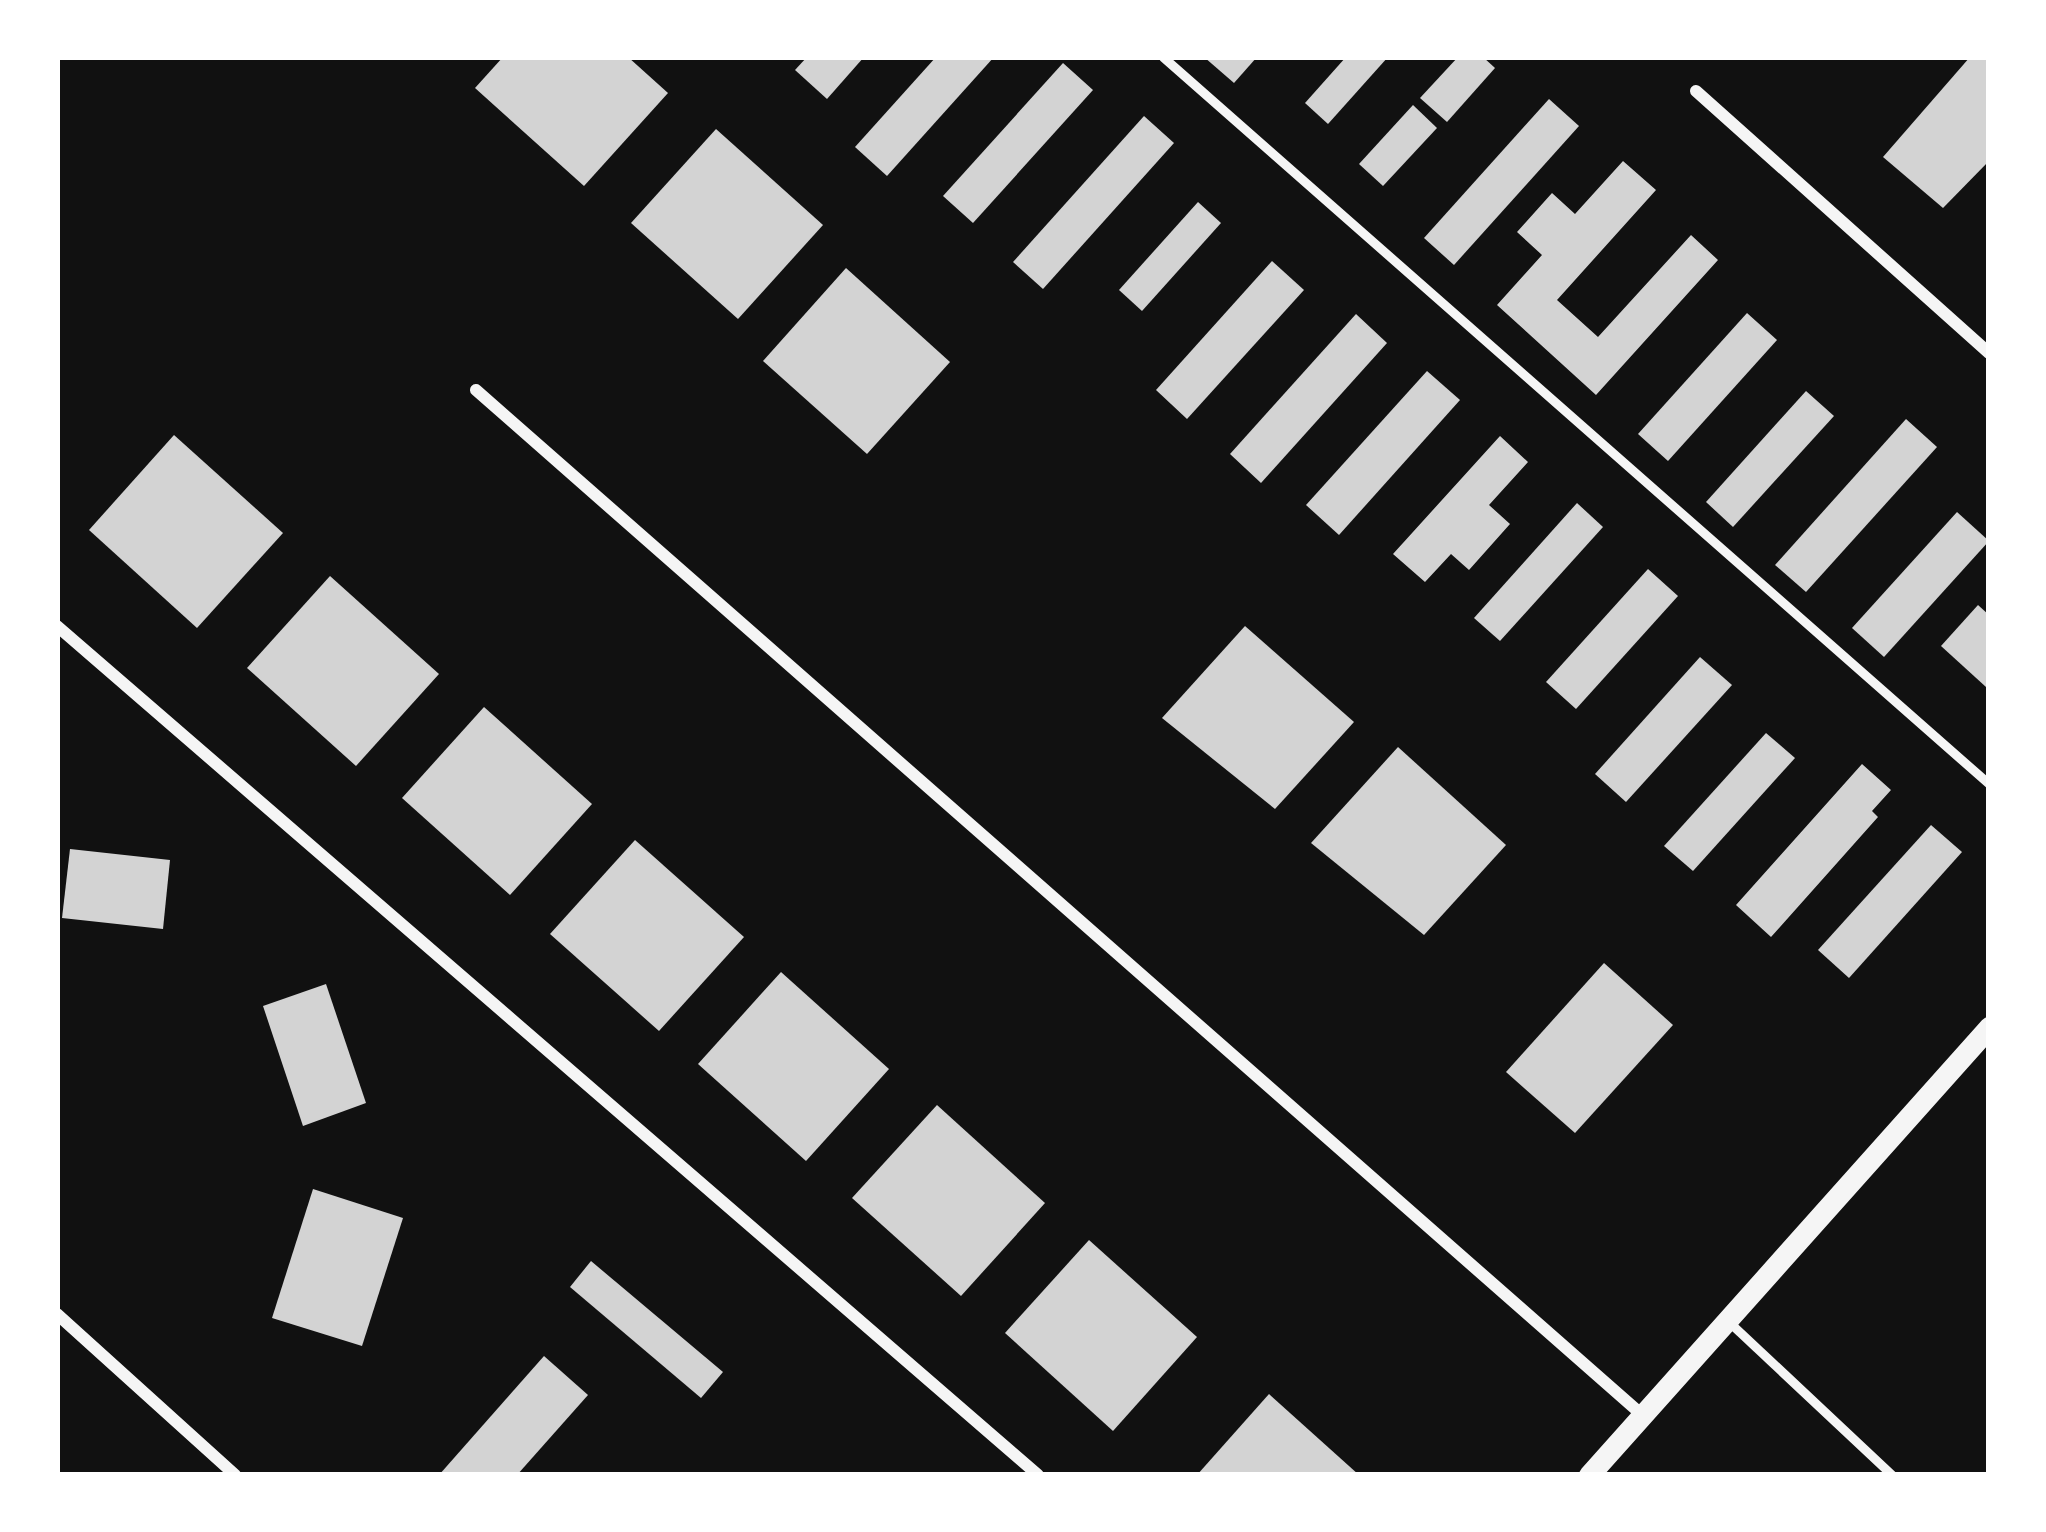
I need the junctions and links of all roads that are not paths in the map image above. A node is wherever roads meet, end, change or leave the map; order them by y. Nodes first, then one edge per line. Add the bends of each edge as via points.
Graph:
1 (1163, 57) edge
2 (1696, 91) dead end
3 (1989, 353) edge
4 (476, 390) dead end
5 (57, 626) edge
6 (1989, 784) edge
7 (1989, 1028) edge
8 (57, 1314) edge
9 (1725, 1319) junction
10 (1640, 1413) junction
11 (235, 1475) edge
12 (1038, 1475) edge
13 (1589, 1475) edge
14 (1892, 1475) edge

1 - 6 lane
2 - 3 street
4 - 10 street
5 - 12 street
7 - 9 street
8 - 11 street
9 - 10 street
9 - 14 lane
10 - 13 street

